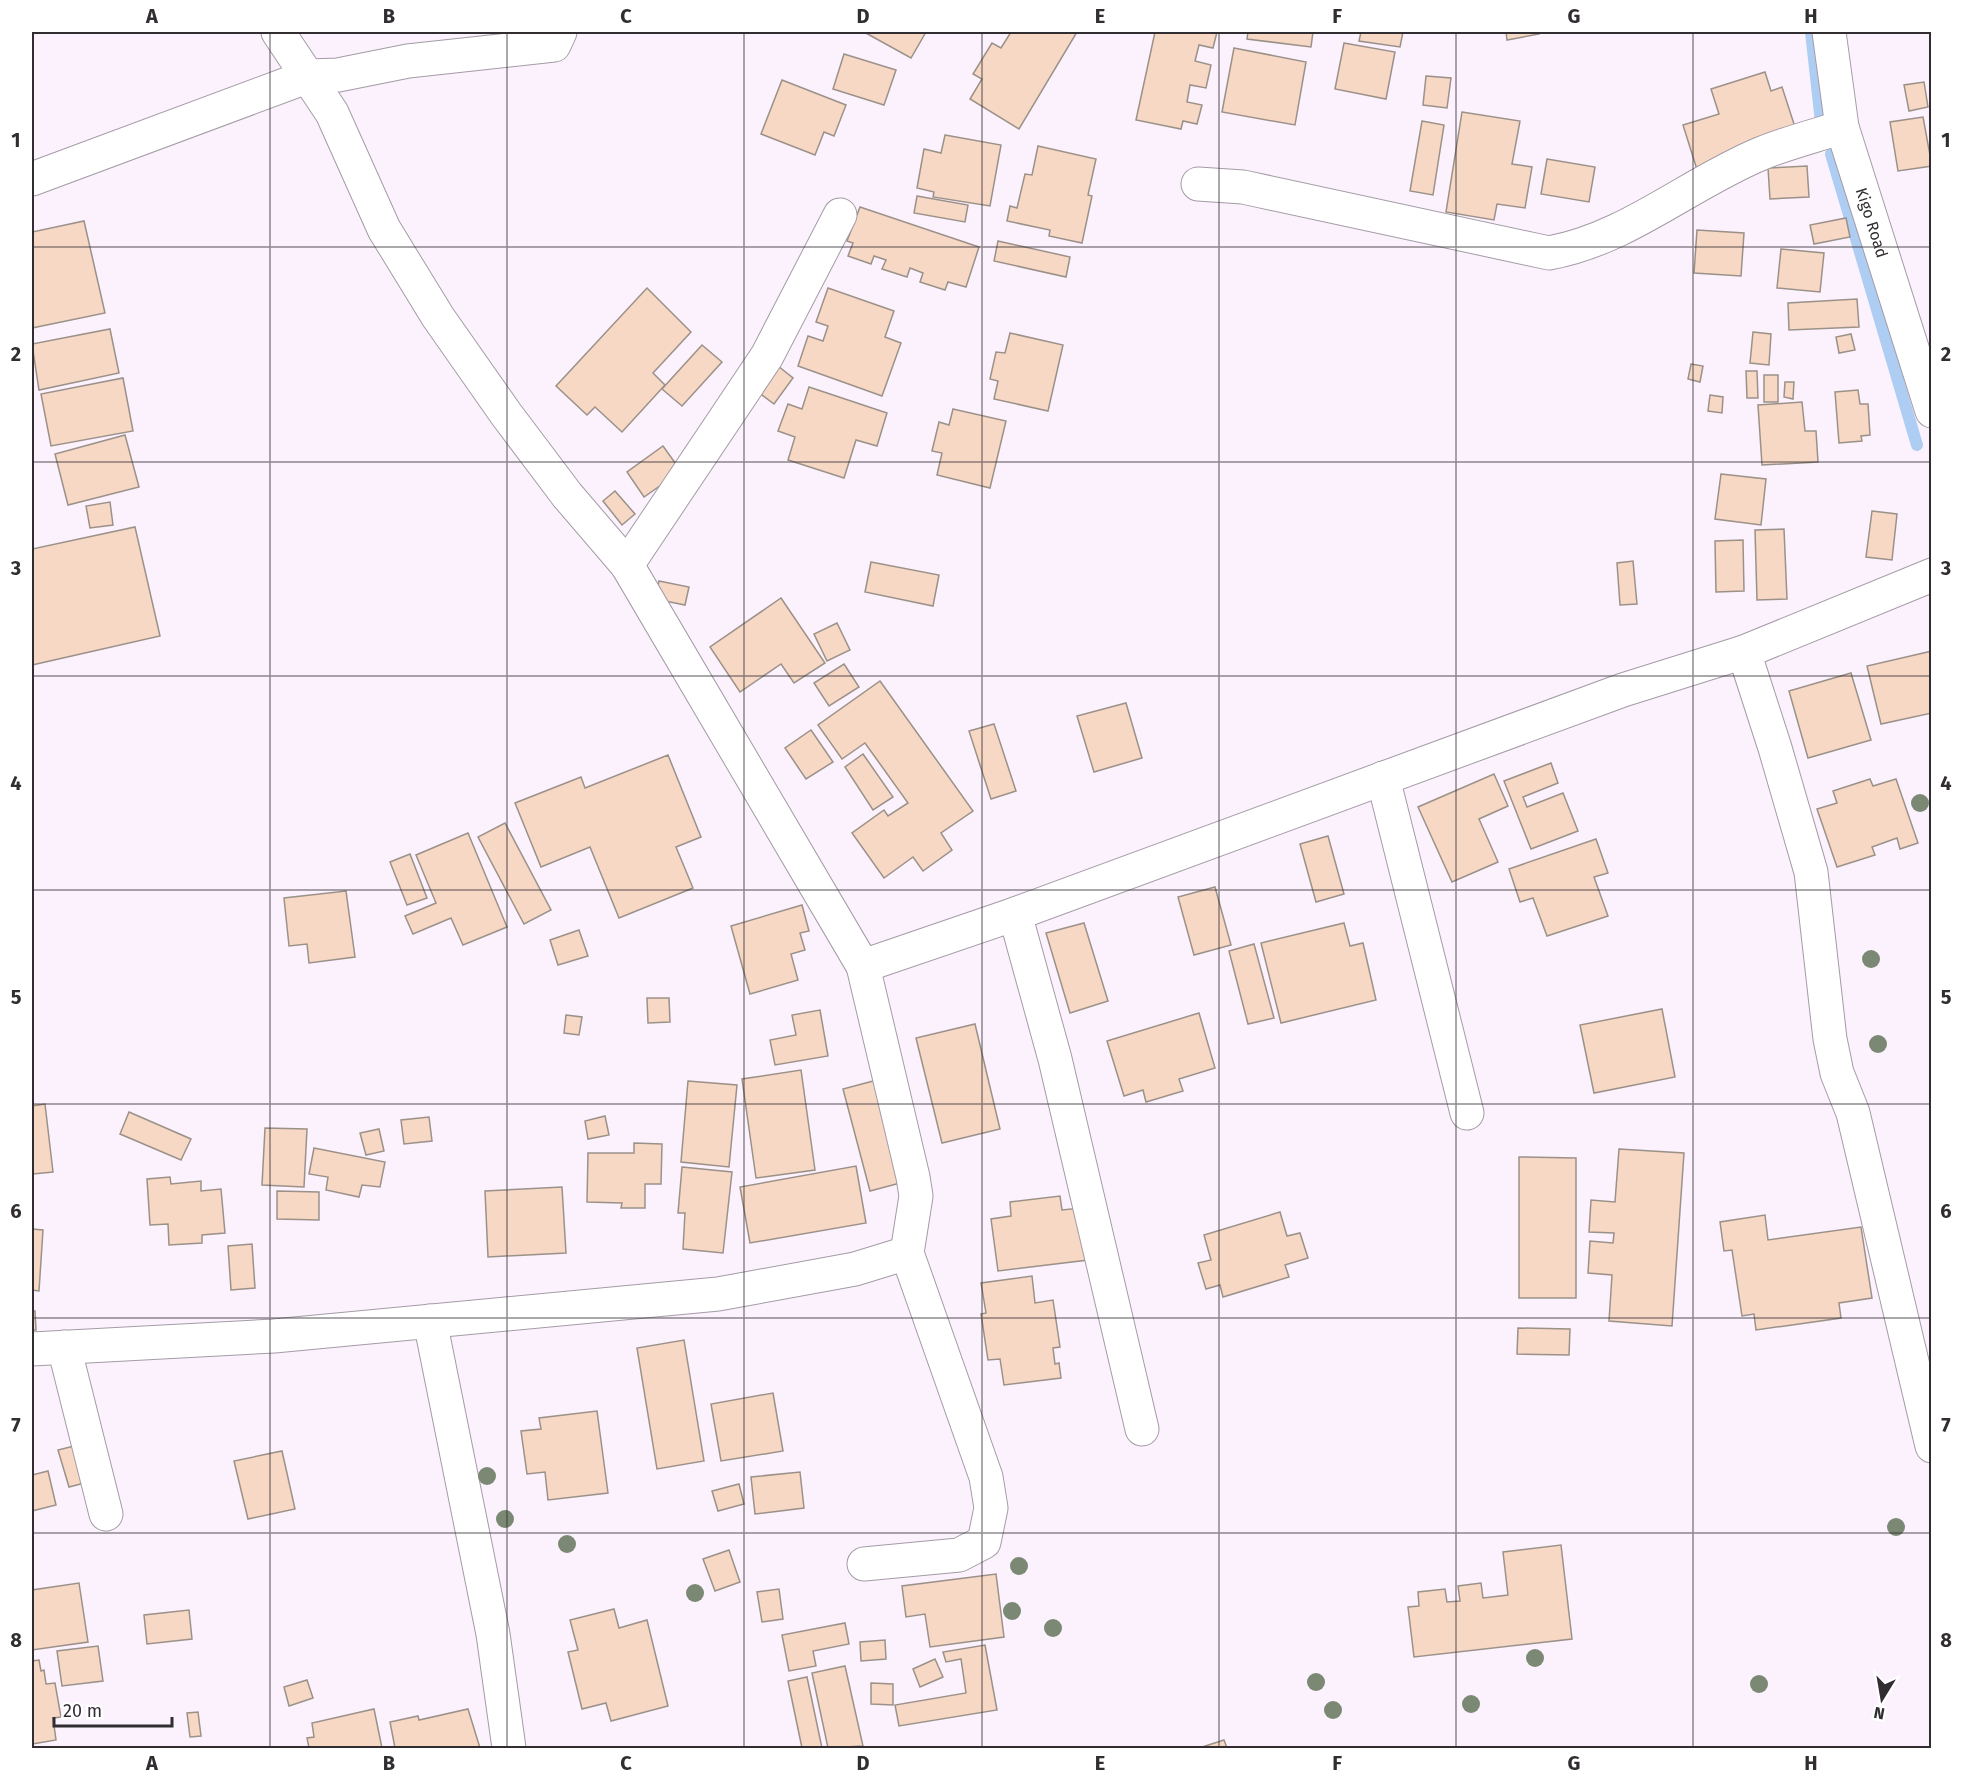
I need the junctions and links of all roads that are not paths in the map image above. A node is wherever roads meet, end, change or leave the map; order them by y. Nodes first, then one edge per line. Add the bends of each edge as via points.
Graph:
1 (278, 32) edge
2 (560, 32) edge
3 (1829, 32) edge
4 (309, 76) junction
5 (1842, 127) junction
6 (32, 179) edge
7 (1198, 184) dead end
8 (840, 215) dead end
9 (1932, 411) edge
10 (627, 565) junction
11 (1932, 575) edge
12 (1744, 652) junction
13 (1383, 778) junction
14 (1015, 914) junction
15 (863, 966) junction
16 (1467, 1113) dead end
17 (907, 1253) junction
18 (430, 1321) junction
19 (64, 1347) junction
20 (32, 1349) edge
21 (1142, 1429) dead end
22 (1932, 1446) edge
23 (106, 1514) dead end
24 (864, 1564) dead end
25 (509, 1749) edge

1 - 4 street
2 - 4 street via 555,45
3 - 5 street, Kigo Road
4 - 6 street
4 - 10 street via 332,113 384,229 438,317 567,495
5 - 7 street via 1759,154 1608,235 1576,248 1549,253 1243,188
5 - 9 street, Kigo Road
8 - 10 street via 767,356
10 - 15 street
11 - 12 street
12 - 13 street via 1623,690
12 - 22 street via 1811,872 1836,1073 1853,1113
13 - 14 street
13 - 16 street
14 - 15 street
14 - 21 street via 1055,1059
15 - 17 street via 914,1177 916,1196
17 - 18 street via 855,1269 718,1294
17 - 24 street via 986,1477 991,1508 984,1542 959,1555
18 - 19 street via 274,1336
18 - 25 street via 493,1635
19 - 20 street
19 - 23 street

